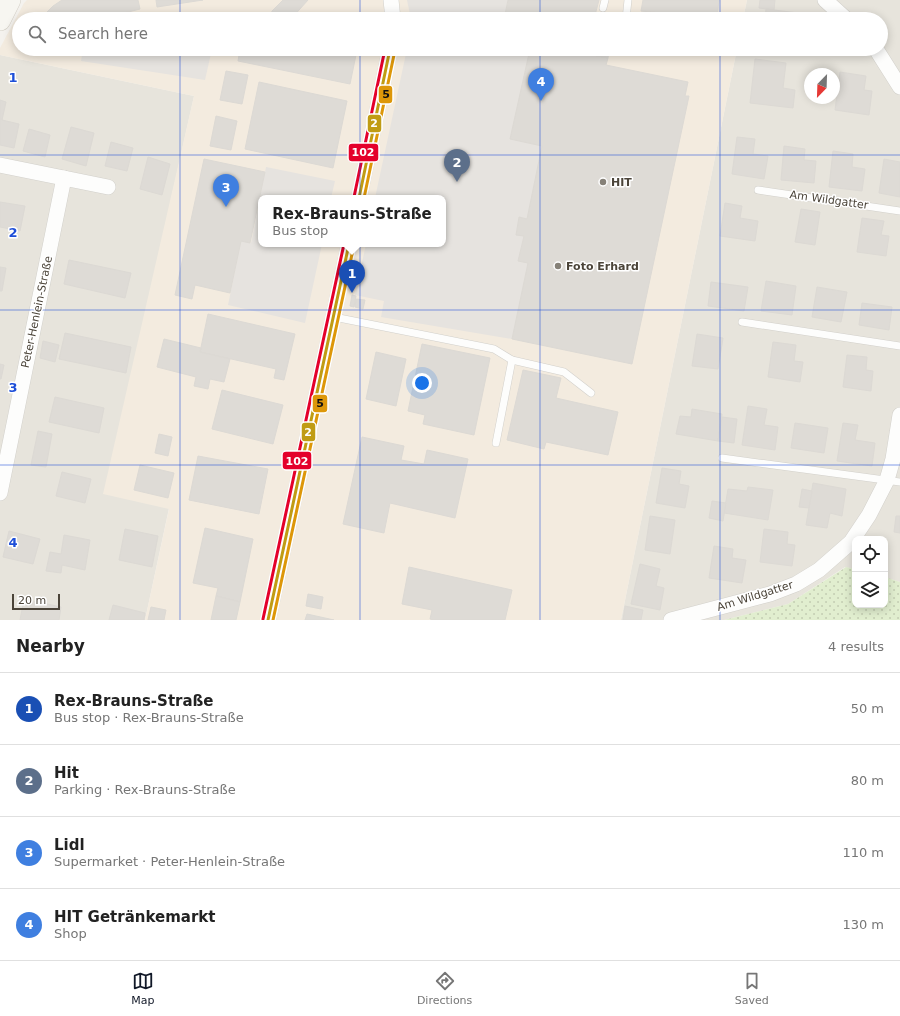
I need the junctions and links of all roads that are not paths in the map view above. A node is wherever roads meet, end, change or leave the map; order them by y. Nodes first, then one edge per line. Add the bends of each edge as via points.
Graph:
1 (10, 0) edge
2 (391, 0) edge
3 (605, 0) edge
4 (628, 0) edge
5 (825, 0) edge
6 (603, 8) dead end
7 (392, 12) edge
8 (627, 12) edge
9 (838, 12) edge
10 (0, 20) edge
11 (389, 56) edge
12 (880, 56) edge
13 (900, 87) edge
14 (0, 165) edge
15 (64, 178) junction
16 (108, 187) dead end
17 (758, 190) dead end
18 (360, 195) edge
19 (900, 211) edge
20 (348, 247) edge
21 (334, 317) junction
22 (742, 322) dead end
23 (900, 346) edge
24 (512, 360) junction
25 (591, 393) dead end
26 (900, 415) edge
27 (496, 443) dead end
28 (722, 458) dead end
29 (894, 481) edge
30 (0, 493) edge
31 (268, 620) edge
32 (671, 620) edge

1 - 10 main road
2 - 7 street
3 - 6 lane
4 - 8 lane
5 - 9 street
11 - 18 street
12 - 13 street
14 - 15 street
15 - 16 street
15 - 30 street, Peter-Henlein-Straße
17 - 19 lane, Am Wildgatter
20 - 21 street
21 - 24 lane via 494,350
21 - 31 street
22 - 23 lane
24 - 25 lane via 564,372
24 - 27 lane
26 - 29 street, Am Wildgatter via 893,459
28 - 29 lane
29 - 32 street, Am Wildgatter via 851,542 819,570 796,584 770,594

